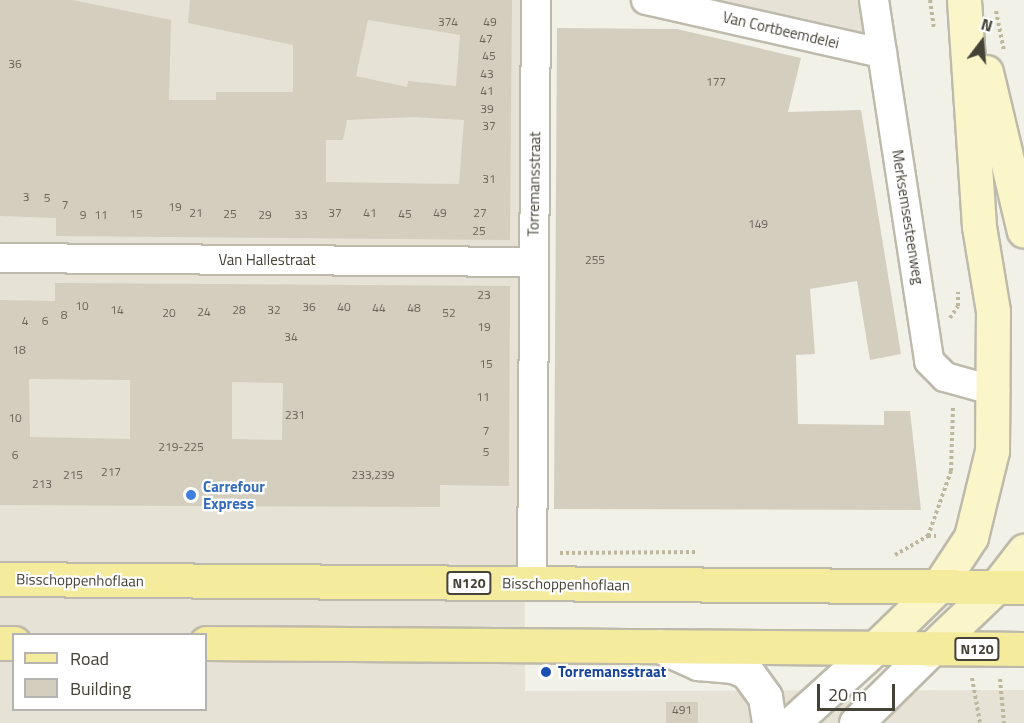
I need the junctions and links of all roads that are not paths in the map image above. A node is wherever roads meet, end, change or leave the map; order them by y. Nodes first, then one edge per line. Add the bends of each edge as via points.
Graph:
1 (536, 0) edge
2 (646, 0) edge
3 (874, 0) edge
4 (964, 0) edge
5 (970, 0) edge
6 (882, 53) junction
7 (1024, 231) edge
8 (0, 258) edge
9 (533, 262) junction
10 (995, 391) junction
11 (1024, 550) edge
12 (0, 579) edge
13 (532, 584) junction
14 (938, 586) junction
15 (1010, 587) edge
16 (207, 643) edge
17 (653, 643) junction
18 (875, 648) junction
19 (1024, 649) edge
20 (930, 650) junction
21 (770, 723) edge
22 (792, 723) edge
23 (856, 723) edge

1 - 9 street, Torremansstraat
2 - 6 street, Van Cortbeemdelei
3 - 6 street, Merksemsesteenweg
4 - 10 main road via 979,226 993,312
5 - 7 main road via 1006,169
6 - 10 street, Merksemsesteenweg via 929,361 953,380
8 - 9 street, Van Hallestraat
9 - 13 street, Torremansstraat
10 - 14 main road via 992,451 978,518 971,537
11 - 15 main road
12 - 13 main road, Bisschoppenhoflaan / N120
13 - 14 main road, Bisschoppenhoflaan / N120
14 - 15 main road, Bisschoppenhoflaan / N120
14 - 18 main road
15 - 20 main road
16 - 17 main road, N120
17 - 18 main road, N120
17 - 21 street via 698,663 733,666 747,672 765,697
18 - 20 main road, N120
18 - 22 street
19 - 20 main road, N120
20 - 23 street

